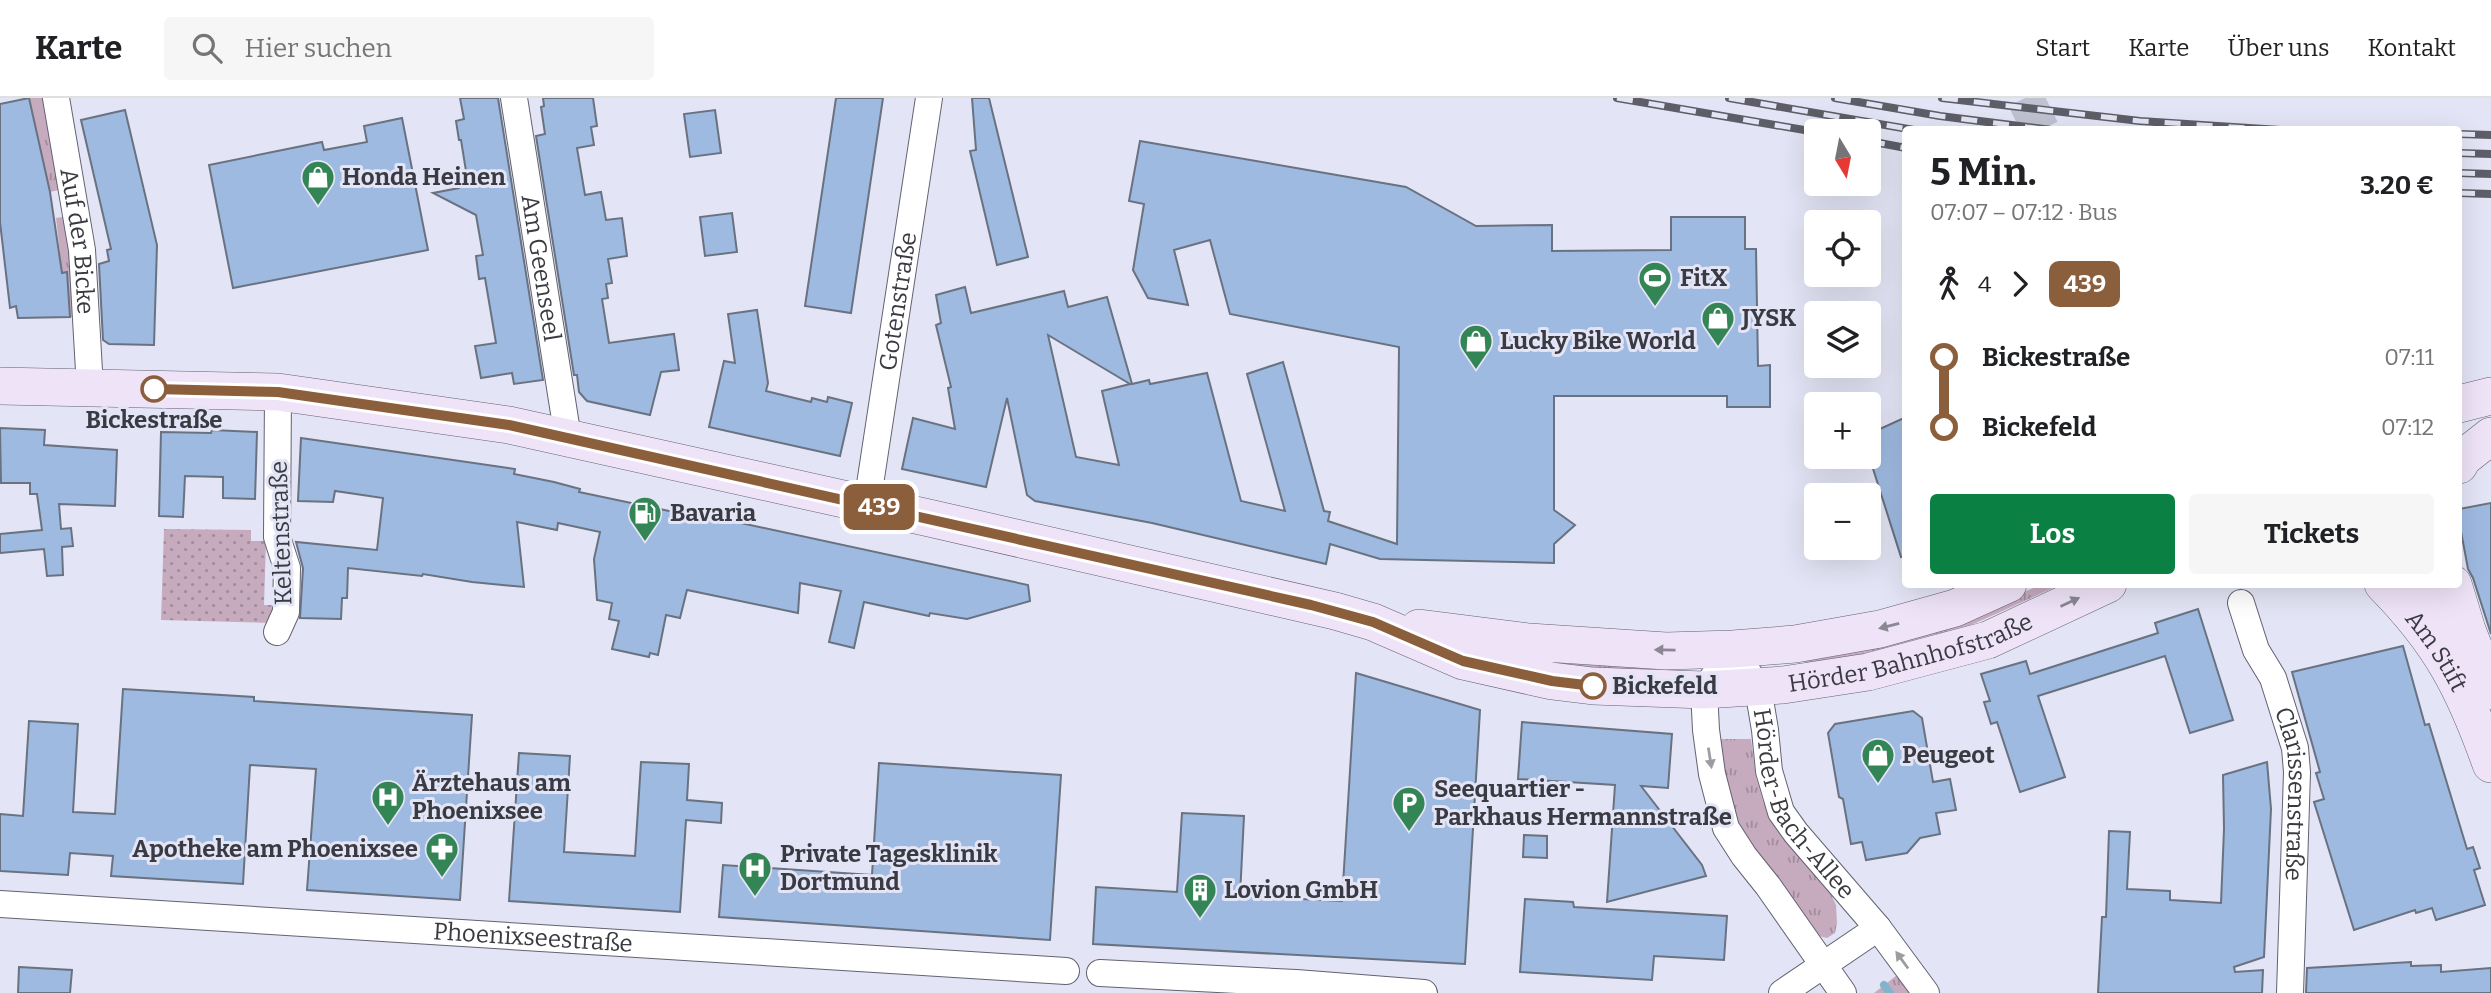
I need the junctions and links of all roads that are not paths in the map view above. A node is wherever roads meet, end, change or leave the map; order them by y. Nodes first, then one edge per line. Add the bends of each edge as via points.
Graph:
1 (56, 98) edge
2 (514, 98) edge
3 (929, 98) edge
4 (0, 386) edge
5 (90, 388) junction
6 (278, 392) junction
7 (2491, 396) edge
8 (2462, 403) edge
9 (2491, 434) edge
10 (568, 438) junction
11 (2462, 440) edge
12 (2462, 460) edge
13 (867, 504) junction
14 (1999, 588) edge
15 (2099, 588) edge
16 (2387, 588) edge
17 (2424, 588) edge
18 (2454, 588) edge
19 (2241, 603) dead end
20 (1373, 622) junction
21 (2467, 630) junction
22 (277, 632) dead end
23 (1733, 649) junction
24 (1758, 688) junction
25 (1704, 691) junction
26 (2491, 691) edge
27 (2491, 764) edge
28 (0, 904) edge
29 (1878, 928) junction
30 (1823, 966) junction
31 (1066, 971) dead end
32 (1100, 973) dead end
33 (1424, 993) edge
34 (1782, 993) edge
35 (1843, 993) edge
36 (1926, 993) edge
37 (2290, 993) edge

1 - 5 street, Auf der Bicke via 82,250
2 - 10 street, Am Geenseel
3 - 13 street, Gotenstraße
4 - 5 main road
5 - 6 main road
6 - 10 main road via 509,425
6 - 22 street, Keltenstraße via 277,537 287,568 286,612
7 - 8 main road
9 - 11 main road
9 - 12 main road
10 - 13 main road
13 - 20 main road
14 -> 23 main road, Hörder Bahnhofstraße via 1955,608 1880,629
24 -> 15 main road, Hörder Bahnhofstraße via 1868,672 1988,640
16 - 27 main road, Am Stift via 2449,666 2474,715
17 - 21 main road, Am Stift
18 - 21 main road, Am Stift
19 - 37 street, Clarissenstraße via 2256,650 2273,678 2295,748
23 -> 20 main road, Hörder Bahnhofstraße via 1666,651 1529,642
20 - 25 main road, Hörder Bahnhofstraße via 1463,661 1552,681
21 - 26 main road, Am Stift
23 - 24 street, Hörder-Bach-Allee
23 - 25 street
24 - 25 main road, Hörder Bahnhofstraße
24 - 29 street, Hörder-Bach-Allee via 1769,771 1782,812
25 -> 30 street via 1712,774 1726,828
28 - 31 street, Phoenixseestraße
29 - 30 street
36 -> 29 street, Hörder-Bach-Allee
30 - 34 street
30 - 35 street
32 - 33 street

